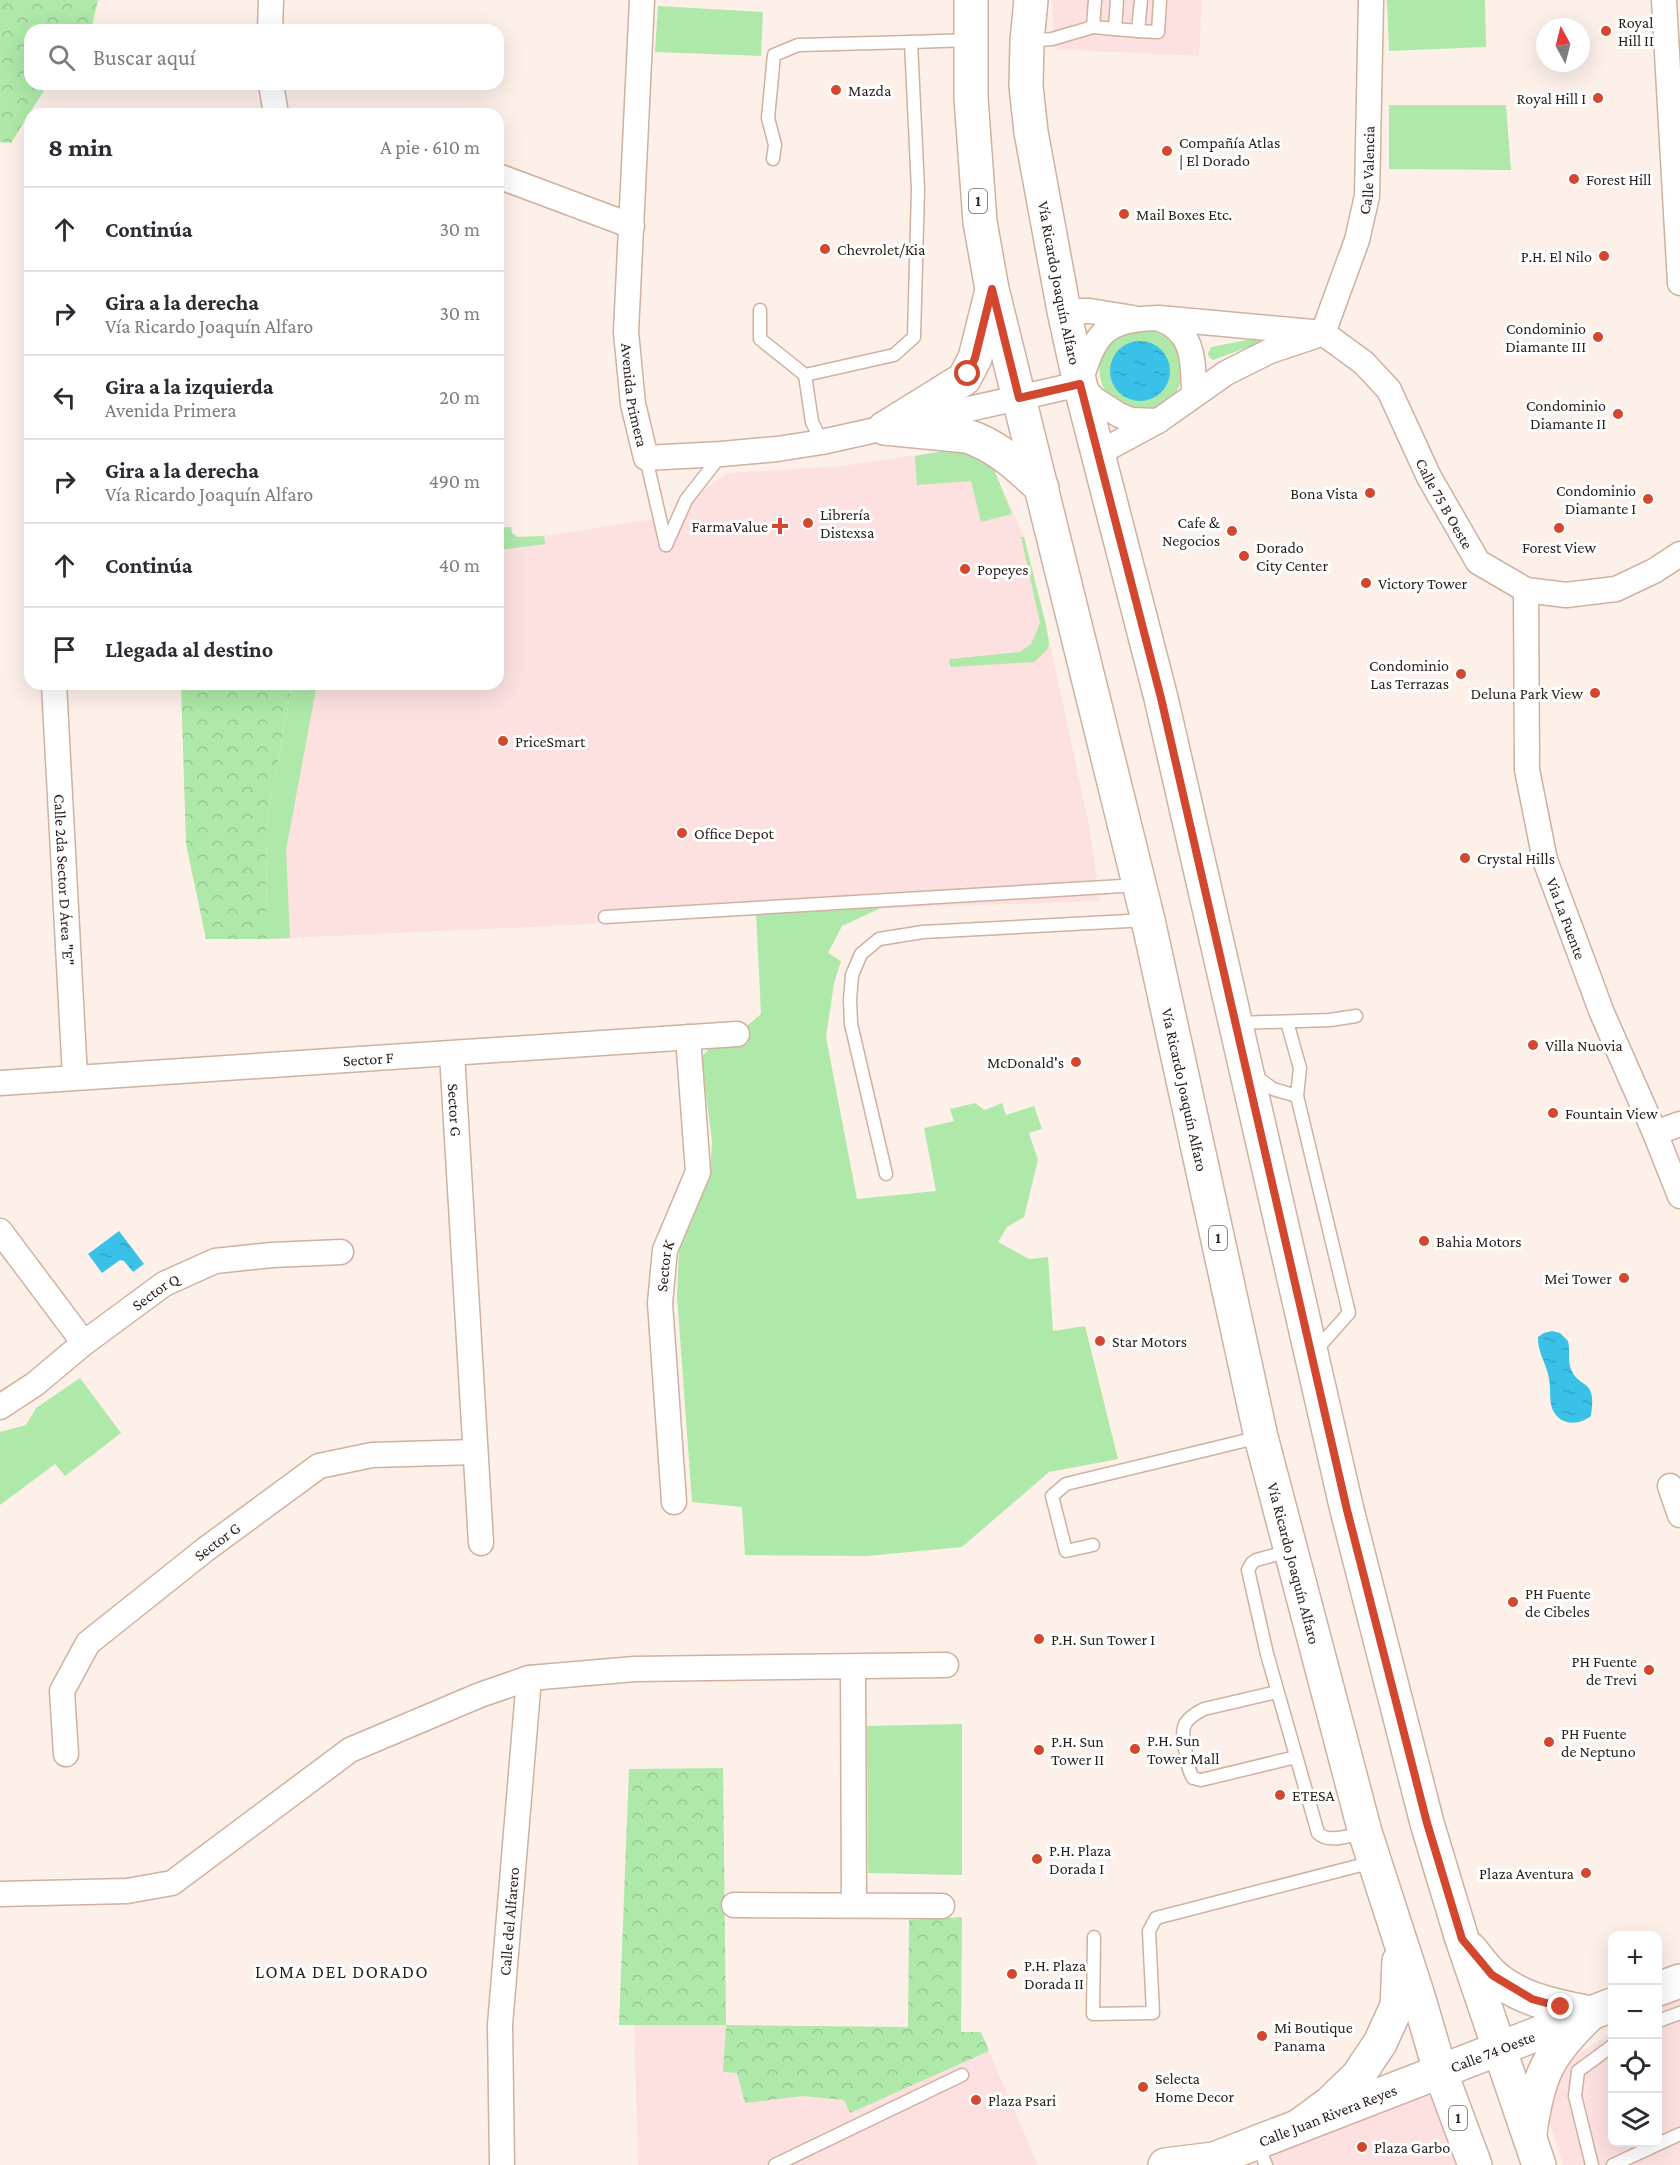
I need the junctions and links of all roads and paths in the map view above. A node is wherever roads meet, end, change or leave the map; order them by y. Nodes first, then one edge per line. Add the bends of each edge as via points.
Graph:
1 (271, 0) edge
2 (642, 0) edge
3 (971, 0) edge
4 (1031, 0) edge
5 (1095, 0) edge
6 (1117, 0) edge
7 (1141, 0) edge
8 (1160, 0) edge
9 (1371, 0) edge
10 (1664, 0) edge
11 (270, 24) edge
12 (1093, 27) junction
13 (1115, 29) junction
14 (1138, 31) junction
15 (970, 40) junction
16 (1027, 41) junction
17 (911, 42) junction
18 (273, 90) edge
19 (275, 108) edge
20 (773, 159) dead end
21 (504, 178) edge
22 (632, 226) junction
23 (1680, 283) edge
24 (992, 289) junction
25 (760, 310) dead end
26 (1064, 311) junction
27 (1147, 319) junction
28 (1323, 333) junction
29 (805, 375) junction
30 (1080, 384) junction
31 (1194, 394) junction
32 (1019, 398) junction
33 (1158, 421) junction
34 (885, 428) junction
35 (822, 442) junction
36 (721, 454) junction
37 (1096, 454) junction
38 (646, 458) junction
39 (1042, 488) junction
40 (1680, 554) edge
41 (1526, 590) junction
42 (54, 690) edge
43 (1140, 885) junction
44 (605, 917) dead end
45 (1148, 920) junction
46 (1356, 1016) dead end
47 (1287, 1022) junction
48 (1236, 1023) junction
49 (737, 1034) dead end
50 (688, 1038) junction
51 (452, 1054) junction
52 (1247, 1070) junction
53 (75, 1077) junction
54 (0, 1083) edge
55 (1297, 1096) junction
56 (1680, 1124) edge
57 (1655, 1133) junction
58 (886, 1174) dead end
59 (1680, 1196) edge
60 (0, 1231) edge
61 (341, 1252) dead end
62 (84, 1343) junction
63 (1311, 1355) junction
64 (0, 1407) edge
65 (1261, 1437) junction
66 (474, 1452) junction
67 (1670, 1486) dead end
68 (674, 1502) dead end
69 (1680, 1515) edge
70 (481, 1544) dead end
71 (1093, 1545) dead end
72 (1291, 1551) junction
73 (946, 1665) dead end
74 (853, 1667) junction
75 (529, 1678) junction
76 (1277, 1692) junction
77 (66, 1754) dead end
78 (1296, 1757) junction
79 (1370, 1847) junction
80 (0, 1893) edge
81 (734, 1905) dead end
82 (854, 1905) junction
83 (942, 1906) dead end
84 (1094, 1937) dead end
85 (1462, 1939) junction
86 (1400, 1944) junction
87 (1680, 1981) edge
88 (1662, 1988) edge
89 (1602, 2009) edge
90 (1680, 2013) edge
91 (1662, 2020) edge
92 (1500, 2048) junction
93 (1608, 2051) edge
94 (1440, 2071) junction
95 (962, 2075) dead end
96 (1299, 2126) junction
97 (1680, 2134) edge
98 (1662, 2140) edge
99 (1646, 2147) edge
100 (1534, 2151) edge
101 (1261, 2154) edge
102 (1210, 2162) edge
103 (502, 2165) edge
104 (775, 2165) edge
105 (1165, 2165) edge
106 (1475, 2165) edge
107 (1592, 2165) edge
108 (1613, 2165) edge

1 - 11 street
2 - 22 street, Avenida Primera
3 - 15 main road, Vía Ricardo Joaquín Alfaro / 1
4 - 16 main road, Vía Ricardo Joaquín Alfaro
5 - 12 lane
6 - 13 lane
7 - 14 lane
8 - 14 lane via 1158,32
9 - 28 street, Calle Valencia via 1367,196 1357,240
10 - 23 street
12 - 13 lane
12 - 16 lane via 1052,39
13 - 14 lane
15 - 17 lane
15 - 24 main road, Vía Ricardo Joaquín Alfaro / 1 via 980,222
16 - 26 main road, Vía Ricardo Joaquín Alfaro via 1031,132
17 - 20 lane via 798,45 774,55 768,117 775,145
17 - 29 lane via 918,190 914,337 894,355
18 - 19 street
21 - 22 street
22 - 38 street, Avenida Primera via 626,332 633,404
24 - 32 main road, Vía Ricardo Joaquín Alfaro / 1
24 - 34 main road via 975,358 964,380
25 - 29 lane via 759,339
26 - 27 street
26 - 30 main road, Vía Ricardo Joaquín Alfaro
27 - 28 street
27 - 30 street via 1110,327 1094,343
27 - 31 street via 1173,324 1187,338
28 - 31 street via 1270,351
28 - 41 street, Calle 75 B Oeste via 1364,363 1389,390 1429,477 1478,562
29 - 35 lane via 812,422
30 - 32 street, Avenida Primera
30 - 33 street via 1094,399 1119,415 1131,420
30 - 37 main road, Vía Ricardo Joaquín Alfaro
31 - 33 street
32 - 34 street, Avenida Primera
32 - 39 main road, Vía Ricardo Joaquín Alfaro / 1
33 - 37 street
34 - 35 street, Avenida Primera
34 - 39 main road via 967,436 981,441 999,450
35 - 36 street, Avenida Primera
36 - 38 street, Avenida Primera
36 - 38 lane via 686,500 666,545
37 - 48 main road, Vía Ricardo Joaquín Alfaro via 1161,698
39 - 43 main road, Vía Ricardo Joaquín Alfaro / 1
40 - 41 street, Calle 75 B Oeste via 1616,589 1566,595
41 - 57 street, Via La Fuente via 1527,770 1545,860 1602,1013
42 - 53 street, Calle 2da Sector D Área "E"
43 - 44 lane
43 - 45 main road, Vía Ricardo Joaquín Alfaro / 1
45 - 58 lane via 923,932 879,939 861,954 852,975 852,1024
45 - 65 main road, Vía Ricardo Joaquín Alfaro / 1
46 - 47 lane
47 - 48 lane
47 - 55 lane via 1300,1068
48 - 52 main road, Vía Ricardo Joaquín Alfaro
49 - 50 street, Sector F
50 - 51 street, Sector F
50 - 68 street, Sector K via 698,1172 665,1250 660,1303
51 - 53 street, Sector F
51 - 66 street, Sector G
52 - 55 lane via 1273,1089
52 - 63 main road, Vía Ricardo Joaquín Alfaro
53 - 54 street, Sector F
55 - 63 lane via 1349,1313
56 - 57 street
57 - 59 street, Via La Fuente
60 - 62 street
61 - 62 street, Sector Q via 215,1261 164,1284
62 - 64 street, Sector Q
63 - 85 main road, Vía Ricardo Joaquín Alfaro via 1427,1823
65 - 71 lane via 1066,1484 1052,1496 1066,1551
65 - 72 main road, Vía Ricardo Joaquín Alfaro / 1
66 - 70 street, Sector G
66 - 77 street, Sector G via 372,1455 319,1466 206,1549 88,1642 63,1691
67 - 69 street
72 - 76 lane via 1256,1560 1248,1570
72 - 79 main road, Vía Ricardo Joaquín Alfaro / 1
73 - 74 street
74 - 75 street via 635,1669
74 - 82 street
75 - 80 street via 351,1750 172,1883 127,1891
75 - 103 street, Calle del Alfarero via 500,2025
76 - 78 lane
76 - 78 lane via 1194,1714 1181,1733 1189,1771 1193,1778 1201,1780
78 - 79 lane via 1320,1836
79 - 84 lane via 1156,1918 1149,1931 1153,2013 1093,2014
79 - 86 main road, Vía Ricardo Joaquín Alfaro / 1
81 - 82 street
82 - 83 street
85 - 89 main road via 1492,1975 1518,1992 1546,2004
85 - 92 main road, Vía Ricardo Joaquín Alfaro
86 - 94 main road, Vía Ricardo Joaquín Alfaro / 1
86 - 96 main road via 1397,2006 1380,2043 1358,2076
87 - 88 main road
89 - 92 main road, Calle 74 Oeste
89 - 100 main road via 1557,2049 1546,2066 1534,2102
90 - 91 lane
92 - 94 main road, Calle 74 Oeste
92 - 100 main road, Vía Ricardo Joaquín Alfaro
93 - 107 lane via 1578,2071 1575,2096
94 - 96 main road, Calle Juan Rivera Reyes
94 - 106 main road, Vía Ricardo Joaquín Alfaro / 1
95 - 104 lane
96 - 101 main road, Calle Juan Rivera Reyes
97 - 98 lane
99 - 108 lane
101 - 102 main road, Calle Juan Rivera Reyes
102 - 105 main road, Calle Juan Rivera Reyes

